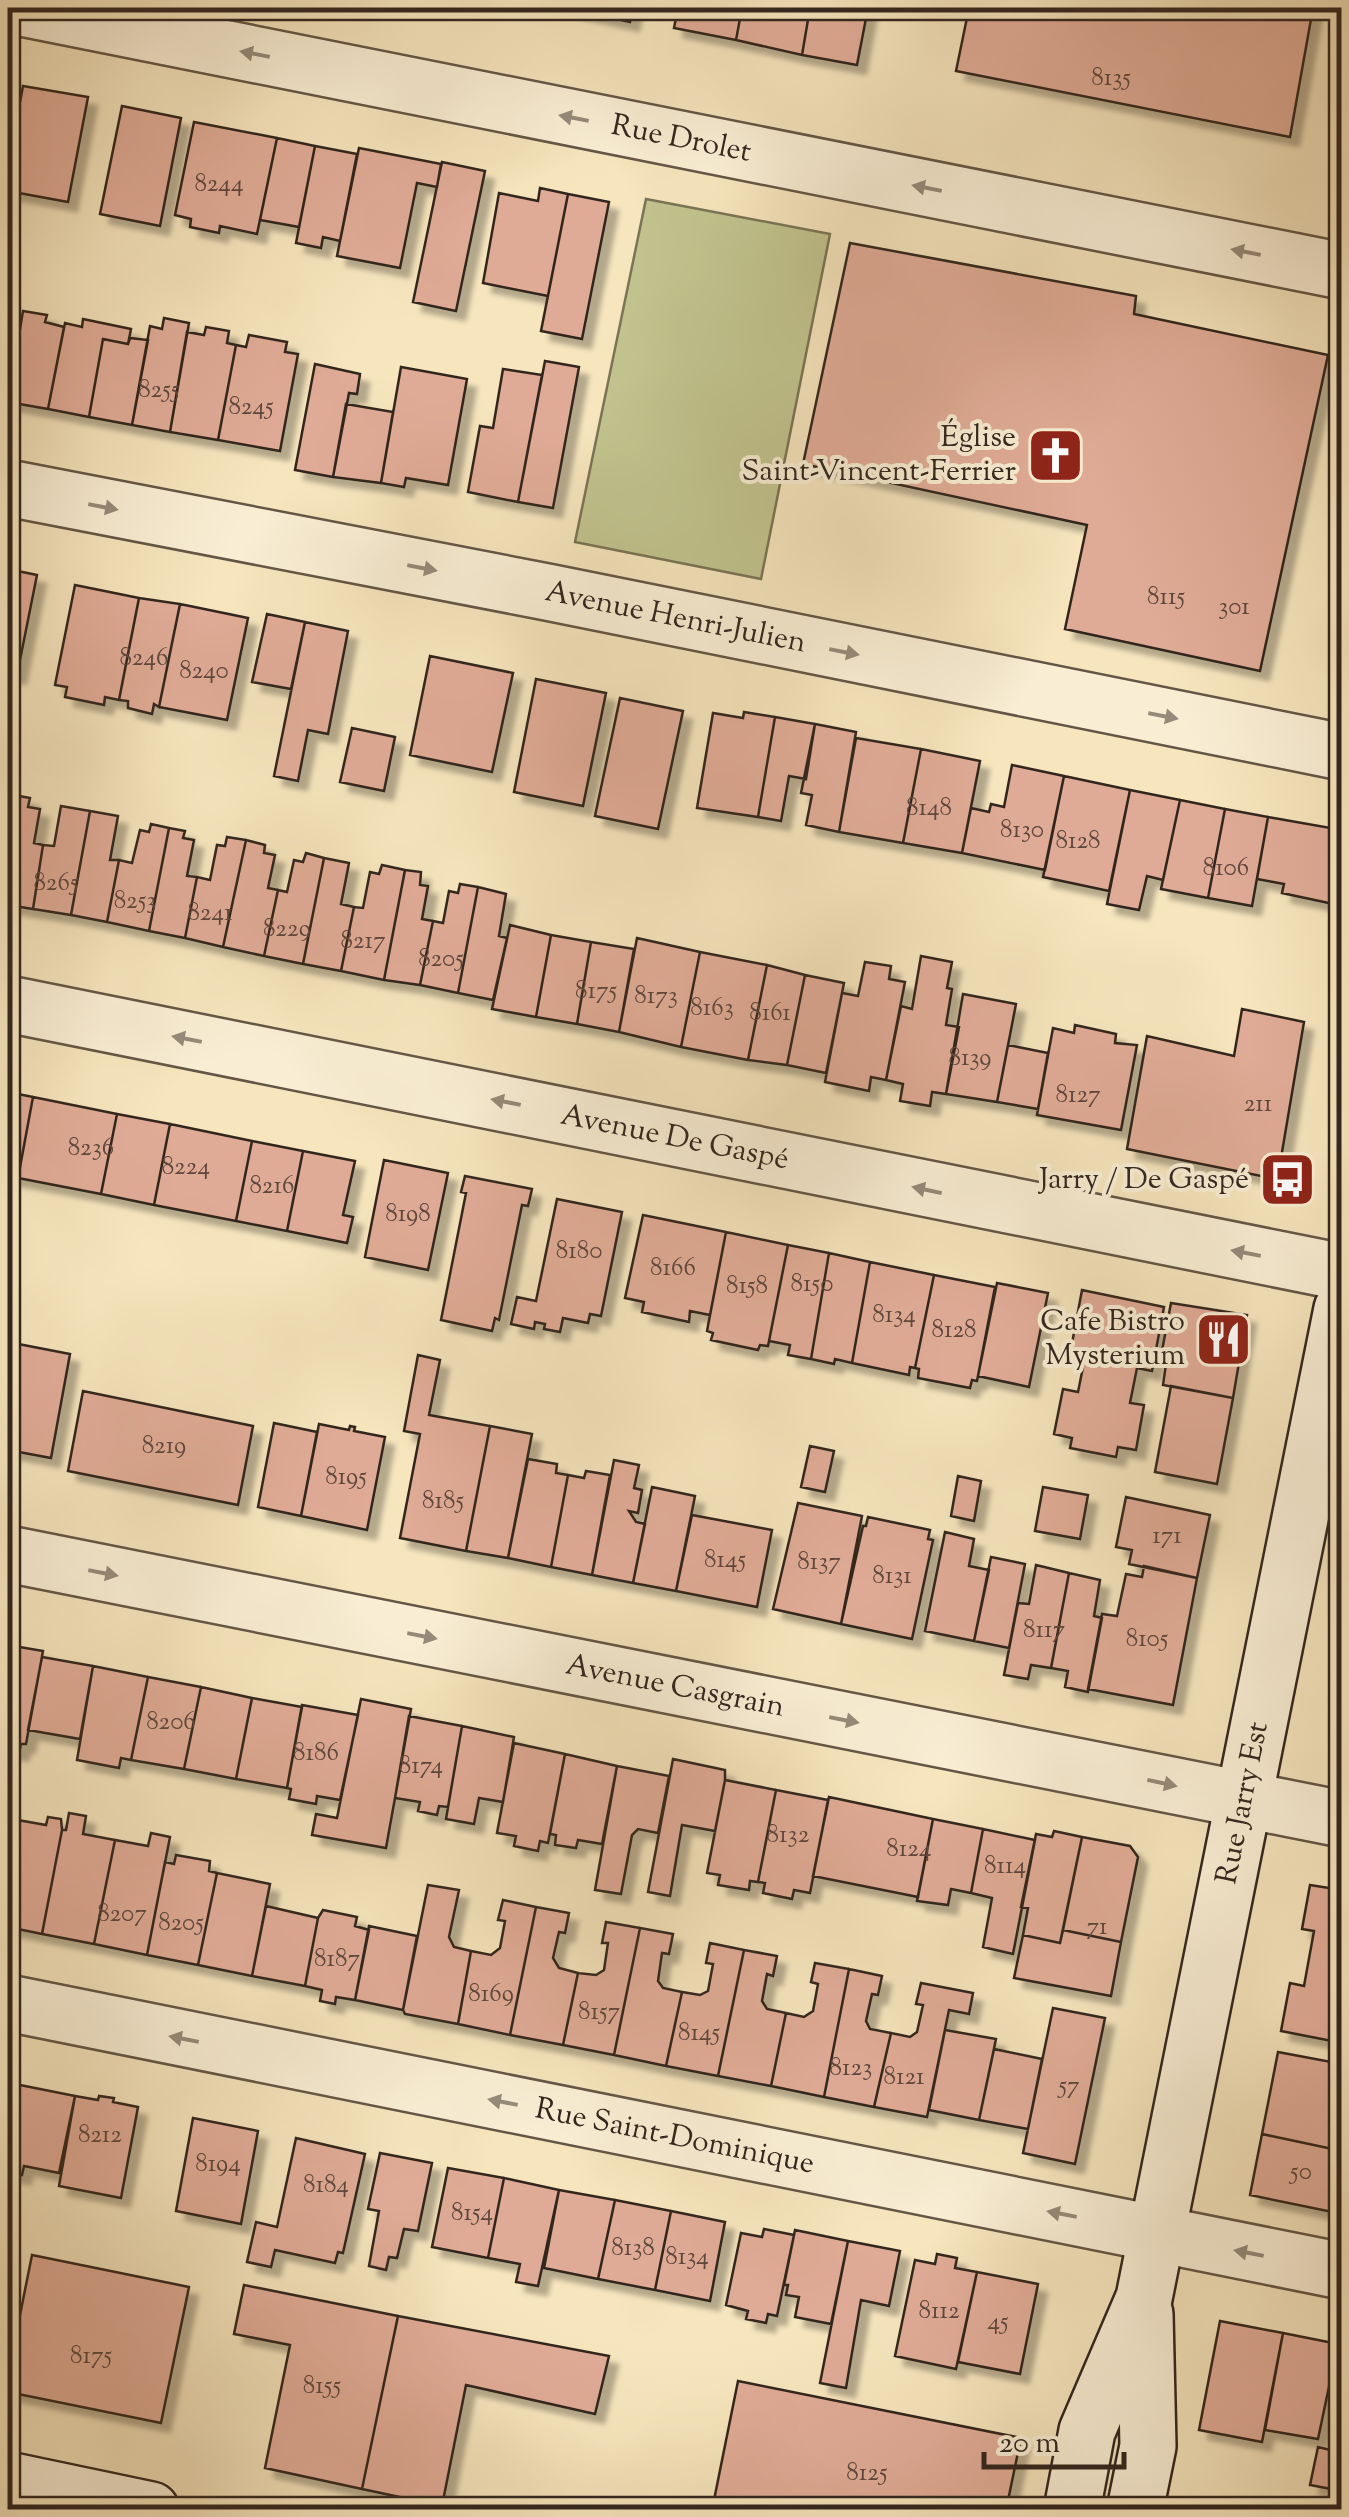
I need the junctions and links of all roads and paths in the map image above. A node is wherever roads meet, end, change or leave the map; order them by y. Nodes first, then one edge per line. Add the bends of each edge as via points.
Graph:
1 (22, 8) edge
2 (1342, 271) edge
3 (8, 488) edge
4 (1342, 752) edge
5 (8, 1004) edge
6 (1342, 1272) edge
7 (1342, 1308) edge
8 (8, 1554) edge
9 (1242, 1800) junction
10 (1342, 1819) edge
11 (8, 2003) edge
12 (1157, 2234) junction
13 (1342, 2271) edge
14 (1144, 2298) junction
15 (8, 2480) edge
16 (151, 2510) edge
17 (1072, 2510) edge
18 (1136, 2510) edge

2 -> 1 street, Rue Drolet
3 -> 4 street, Avenue Henri-Julien
6 -> 5 street, Avenue De Gaspé
7 - 9 street, Rue Jarry Est
8 -> 9 street, Avenue Casgrain
9 - 10 street, Avenue Casgrain
9 - 12 street, Rue Jarry Est
12 -> 11 street, Rue Saint-Dominique
13 -> 12 street, Rue Saint-Dominique
12 - 14 street, Rue Jarry Est
14 - 17 street, Rue Jarry Est via 1087,2431
14 - 18 street, Rue Jarry Est via 1148,2446
15 - 16 street

